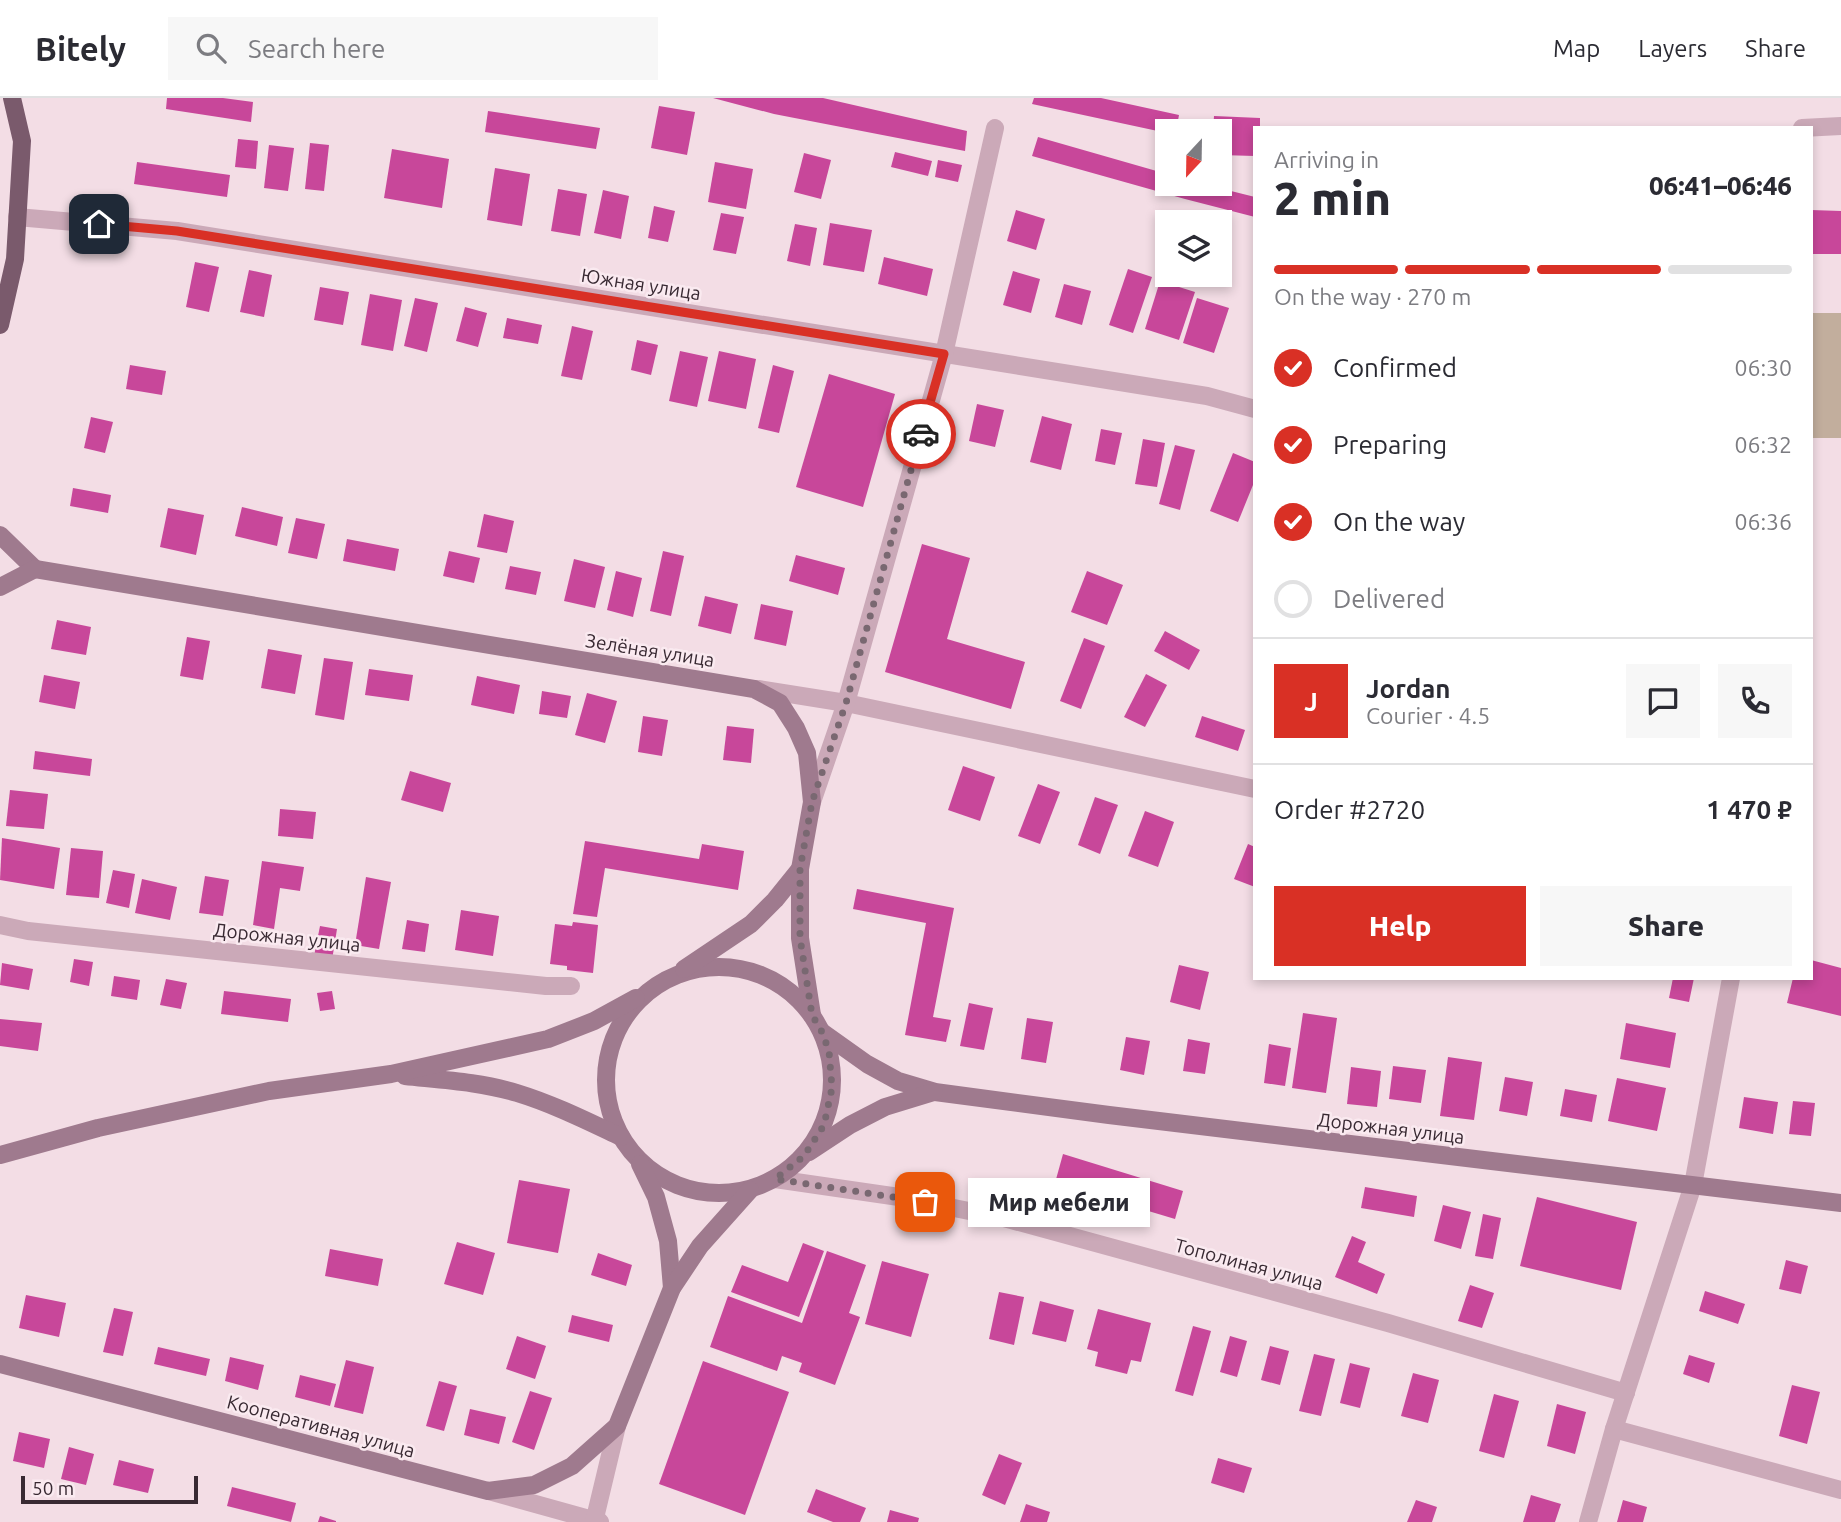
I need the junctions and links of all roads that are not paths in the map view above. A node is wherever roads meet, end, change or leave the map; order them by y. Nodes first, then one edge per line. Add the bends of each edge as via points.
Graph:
1 (12, 98) edge
2 (1841, 126) edge
3 (1813, 127) edge
4 (995, 128) dead end
5 (17, 217) junction
6 (0, 325) edge
7 (944, 354) junction
8 (1253, 408) edge
9 (0, 535) edge
10 (35, 569) junction
11 (0, 587) edge
12 (754, 689) junction
13 (846, 703) junction
14 (1253, 789) edge
15 (812, 802) junction
16 (800, 869) junction
17 (0, 925) edge
18 (675, 976) junction
19 (1731, 980) edge
20 (571, 986) dead end
21 (650, 990) junction
22 (812, 1015) junction
23 (822, 1032) junction
24 (391, 1074) junction
25 (935, 1092) junction
26 (621, 1138) junction
27 (0, 1155) edge
28 (804, 1156) junction
29 (636, 1158) junction
30 (775, 1179) junction
31 (1693, 1185) junction
32 (750, 1189) junction
33 (1841, 1203) edge
34 (672, 1288) junction
35 (0, 1364) edge
36 (1626, 1393) junction
37 (617, 1426) junction
38 (1614, 1429) junction
39 (1841, 1490) edge
40 (488, 1491) junction
41 (596, 1521) edge
42 (1588, 1522) edge

1 - 5 main road via 22,141
2 - 3 street
4 - 7 street
5 - 6 main road via 15,259
5 - 7 street, Южная улица via 177,231
7 - 8 street, Южная улица via 1208,396
7 - 13 street
9 - 10 main road
10 - 11 main road
10 - 12 main road, Зелёная улица
12 - 13 street, Зелёная улица
12 - 15 main road via 780,703 796,728 807,753
13 - 14 street, Зелёная улица
13 - 15 street
15 - 16 main road
16 - 18 main road via 751,924
16 - 22 main road via 800,938
17 - 20 street, Дорожная улица
18 - 21 main road
18 - 22 main road via 702,968 754,972 778,984
19 - 31 street
21 - 24 main road via 594,1021 548,1039
21 - 26 main road via 630,1009 607,1058 605,1086
22 - 23 main road
23 - 25 main road via 898,1081
23 - 28 main road via 829,1051 832,1088 824,1125
24 - 26 main road via 516,1092
24 - 27 main road via 269,1091 97,1128
25 - 28 main road via 885,1107
25 - 31 main road, Дорожная улица
26 - 29 main road
28 - 30 main road
29 - 32 main road via 660,1178 689,1189 719,1194
29 - 34 main road via 656,1197 668,1241
30 - 32 main road
30 - 36 street, Тополиная улица via 1004,1218
31 - 33 main road, Дорожная улица
31 - 36 street
32 - 34 main road via 700,1246
34 - 37 main road
35 - 40 main road, Кооперативная улица
36 - 38 street
37 - 40 main road, Кооперативная улица via 572,1466 534,1485
37 - 41 street
38 - 39 street
38 - 42 street
40 - 41 street

